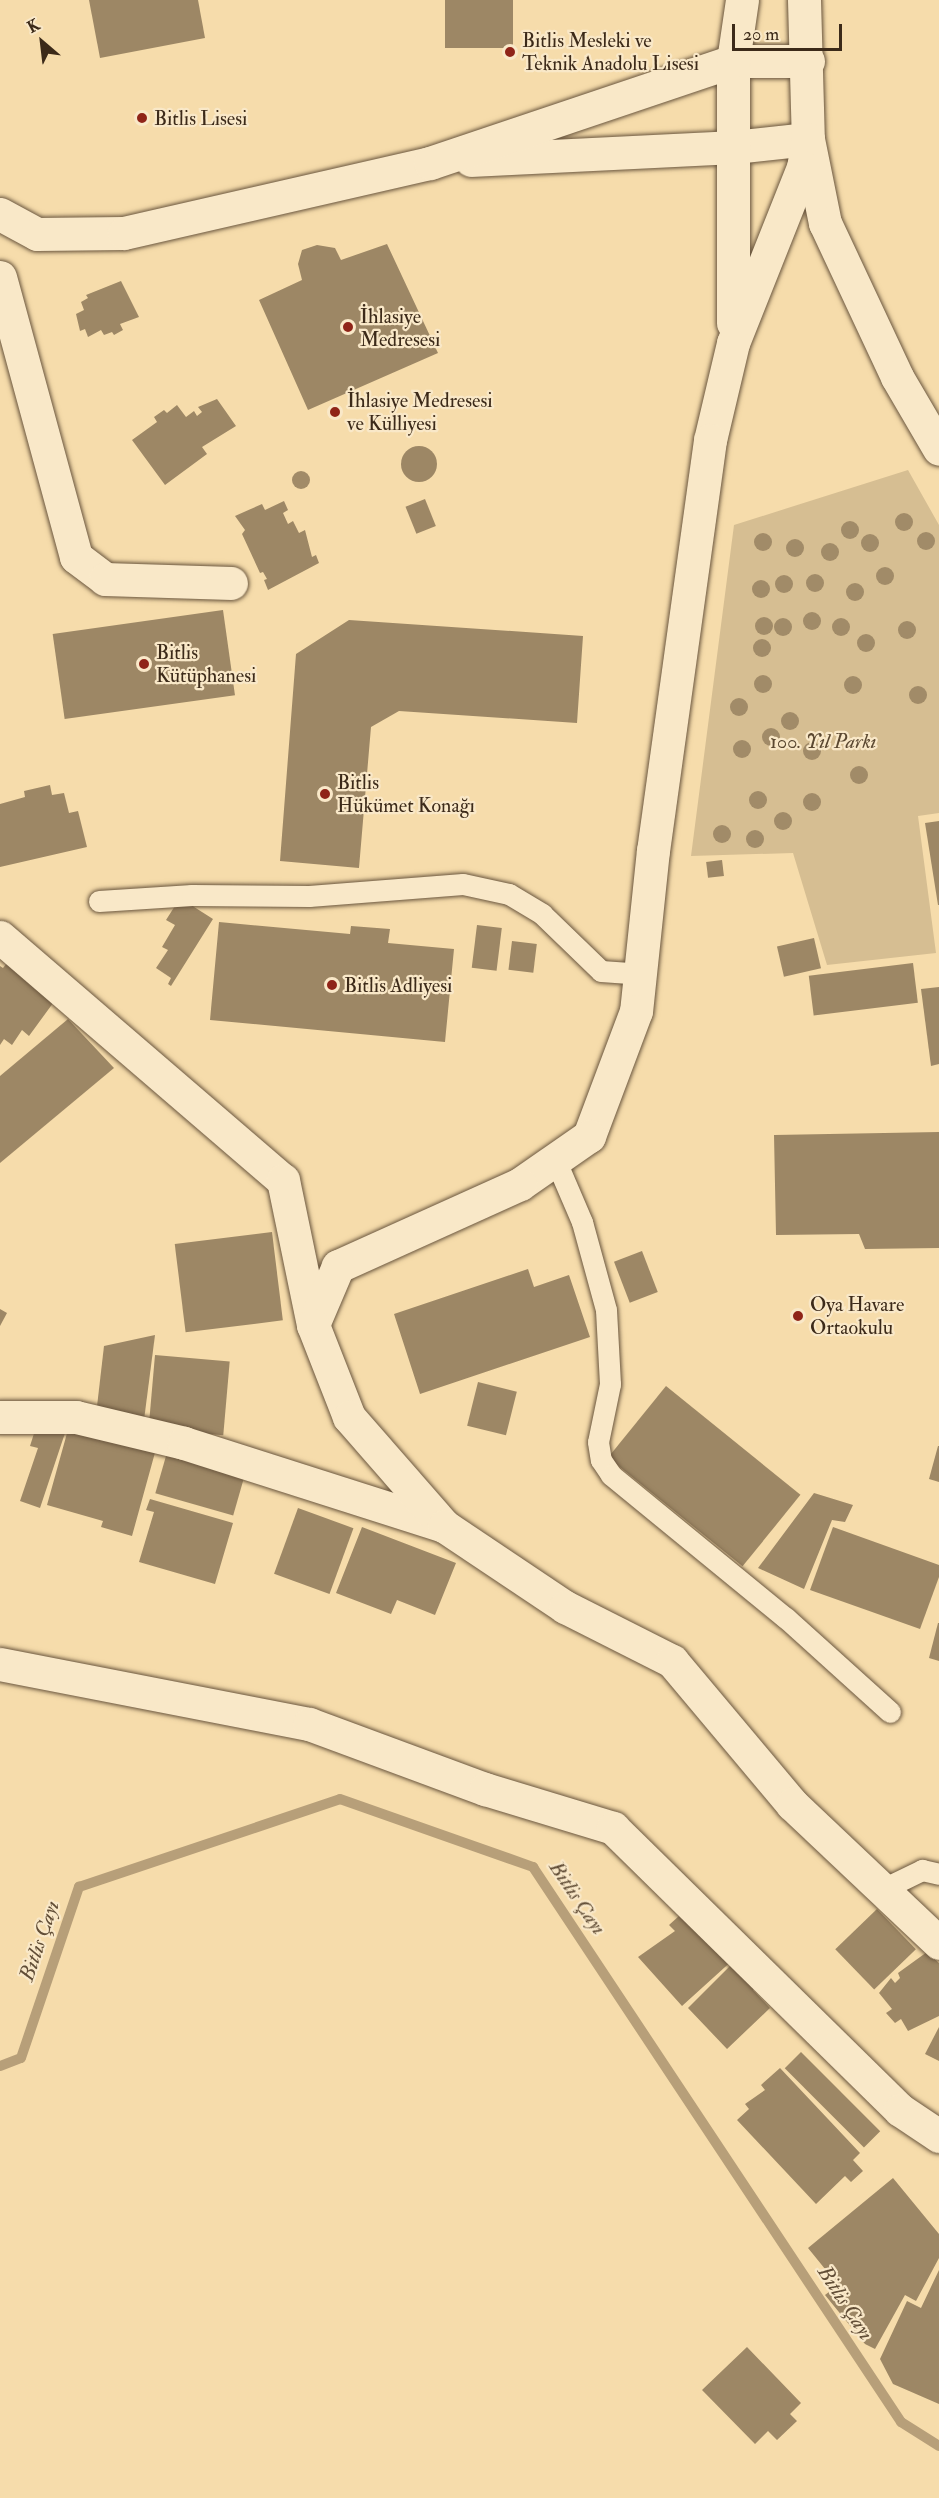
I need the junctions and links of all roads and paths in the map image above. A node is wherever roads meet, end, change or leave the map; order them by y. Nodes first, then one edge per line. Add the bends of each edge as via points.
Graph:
1 (742, 0) edge
2 (804, 0) edge
3 (733, 61) junction
4 (808, 61) junction
5 (808, 139) junction
6 (734, 147) junction
7 (430, 162) junction
8 (0, 213) edge
9 (0, 277) edge
10 (733, 343) junction
11 (936, 439) edge
12 (231, 583) dead end
13 (99, 902) dead end
14 (0, 937) edge
15 (640, 974) junction
16 (555, 1160) junction
17 (313, 1325) junction
18 (0, 1417) edge
19 (444, 1526) junction
20 (0, 1664) edge
21 (890, 1712) dead end
22 (939, 1874) edge
23 (881, 1890) junction
24 (939, 1943) edge
25 (939, 2136) edge

1 - 3 street
2 - 4 street
3 - 4 street
3 - 6 street
3 - 7 street
4 - 5 street
5 - 6 street
5 - 10 street via 803,167
5 - 11 street via 825,222 897,377
6 - 7 street
6 - 10 street
7 - 8 street via 124,233 37,234
9 - 12 street via 76,556 105,579
10 - 15 street via 710,440 653,850
13 - 15 lane via 192,895 309,896 463,884 509,894 542,914 601,971
14 - 17 street via 283,1180
15 - 16 street via 636,1011 589,1136
16 - 17 street via 520,1184 338,1266
16 - 21 lane via 582,1222 606,1310 610,1384 598,1443 601,1460 611,1475 786,1618
17 - 19 street via 349,1417
18 - 19 street via 76,1417 184,1443
19 - 23 street via 565,1606 672,1661 792,1804
20 - 25 street via 309,1724 485,1789 613,1828 900,2110
22 - 23 lane via 922,1870
23 - 24 street

